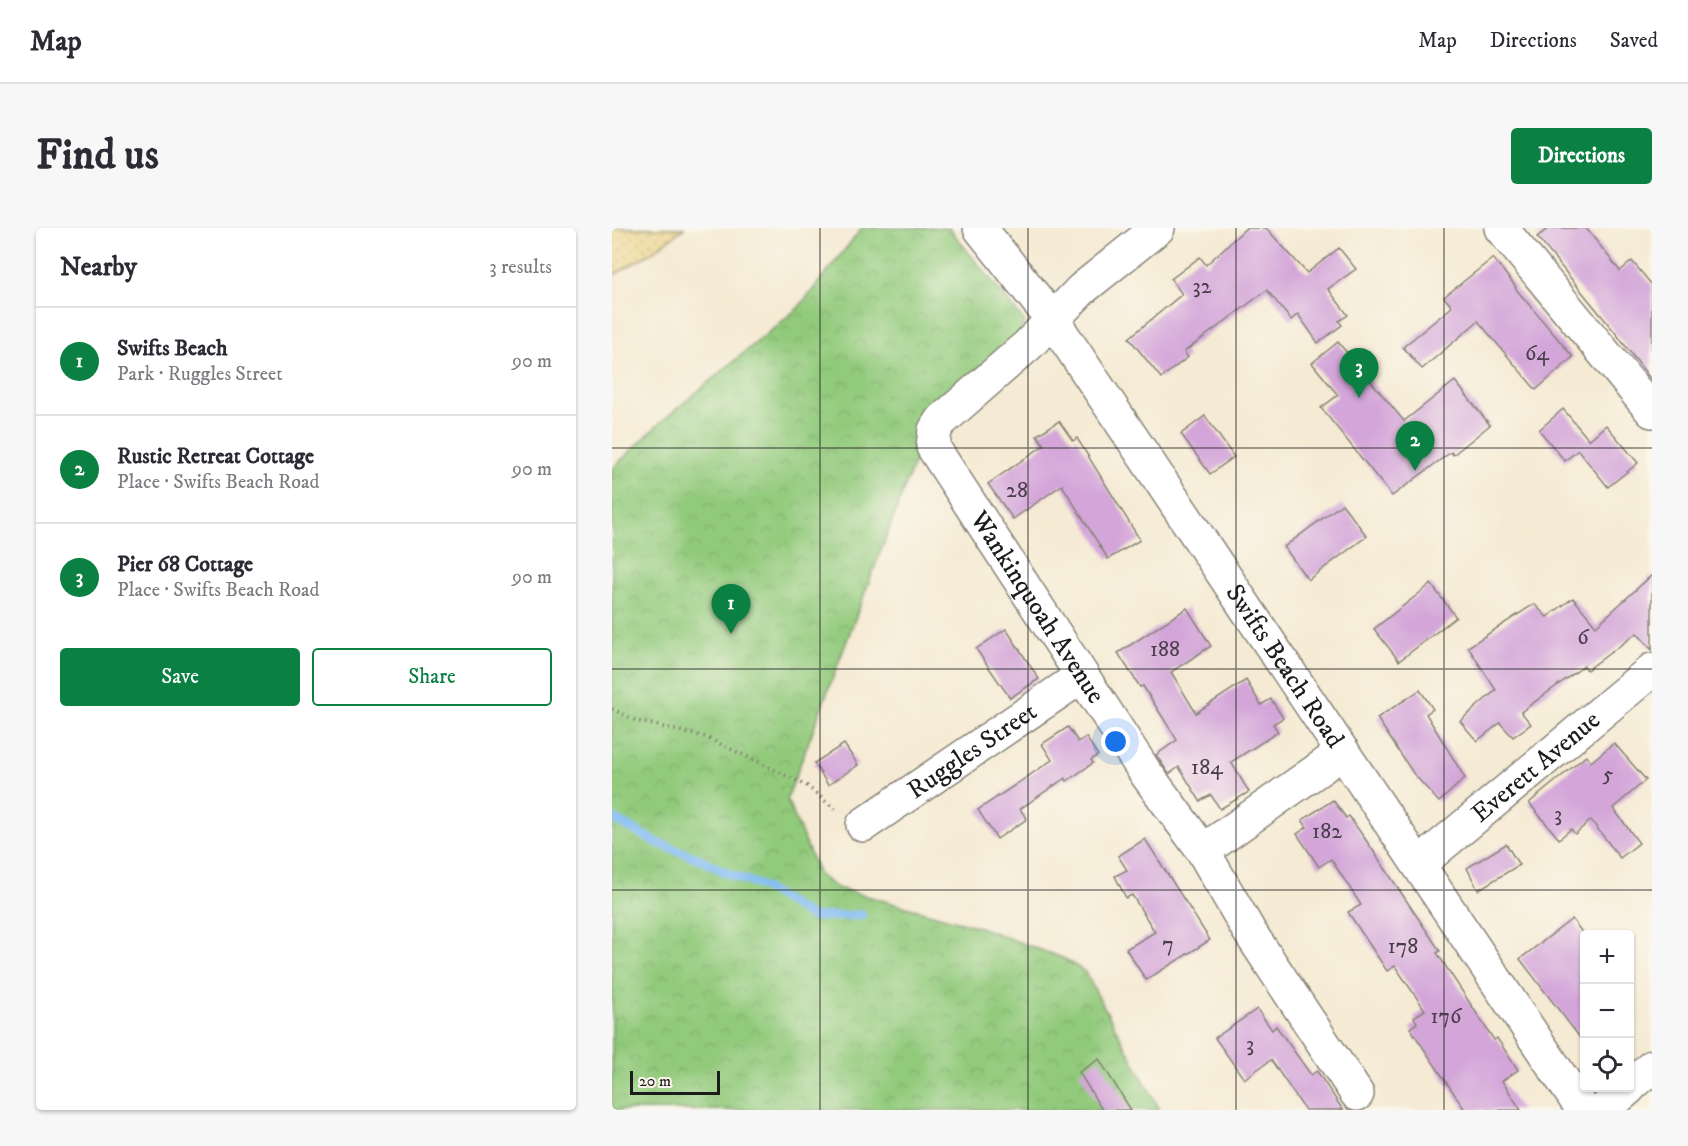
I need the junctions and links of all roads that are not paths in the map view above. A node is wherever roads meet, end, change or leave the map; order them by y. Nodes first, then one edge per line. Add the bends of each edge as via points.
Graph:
1 (980, 228) edge
2 (1158, 228) edge
3 (1501, 228) edge
4 (1052, 319) junction
5 (1652, 411) edge
6 (1652, 670) edge
7 (1082, 676) junction
8 (1343, 752) junction
9 (863, 825) road end
10 (1203, 851) junction
11 (1419, 864) junction
12 (1652, 1067) edge
13 (1634, 1083) edge
14 (1623, 1092) edge
15 (1357, 1095) dead end
16 (1583, 1110) edge
17 (1603, 1110) edge

1 - 4 street, Swifts Beach Road
2 - 4 street, Wankinquoah Avenue via 1082,289
3 - 5 street
4 - 7 street, Wankinquoah Avenue via 940,422 933,442 935,453
4 - 8 street, Swifts Beach Road
6 - 11 street, Everett Avenue
7 - 9 street, Ruggles Street
7 - 10 street, Wankinquoah Avenue
8 - 10 street
8 - 11 street, Swifts Beach Road
10 - 15 street, Wankinquoah Avenue via 1249,931
11 - 16 street, Swifts Beach Road
12 - 13 street
14 - 17 street

